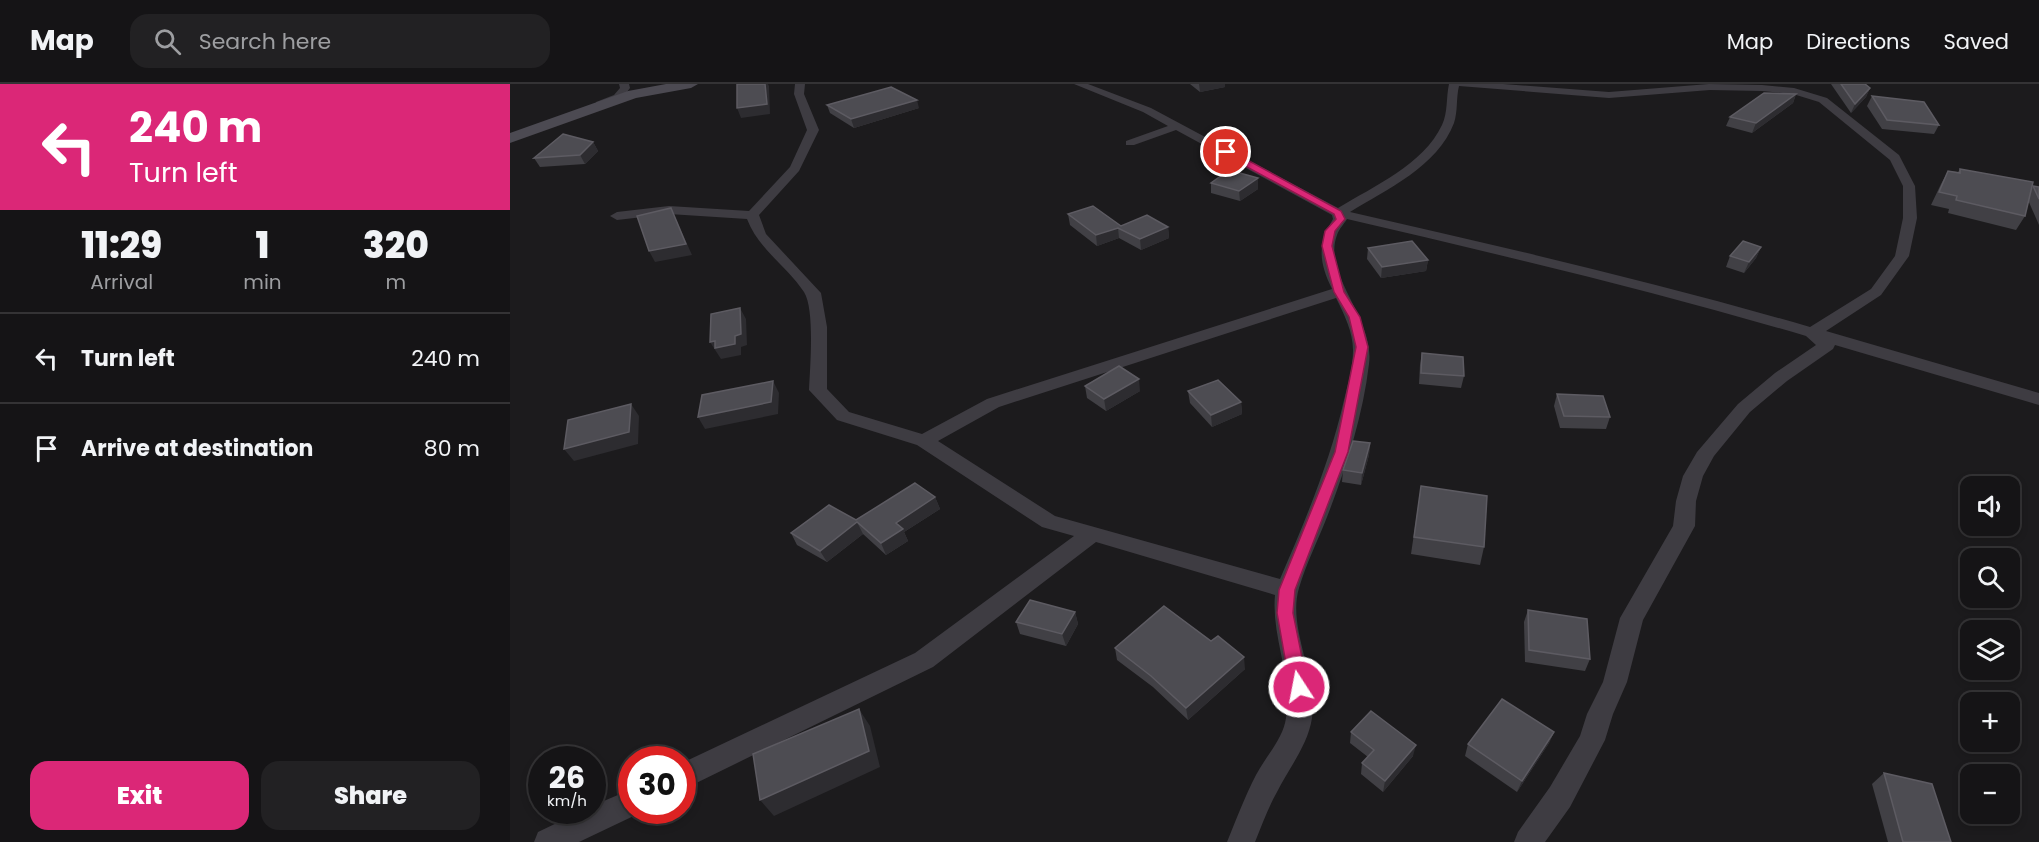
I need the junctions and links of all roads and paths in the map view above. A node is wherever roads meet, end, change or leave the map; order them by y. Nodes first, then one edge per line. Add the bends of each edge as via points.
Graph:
1 (691, 84) edge
2 (800, 84) edge
3 (1078, 84) edge
4 (1454, 84) edge
5 (1462, 84) edge
6 (626, 85) edge
7 (1713, 86) edge
8 (600, 104) junction
9 (1179, 126) junction
10 (510, 138) edge
11 (1130, 143) dead end
12 (1338, 213) junction
13 (752, 214) junction
14 (617, 216) dead end
15 (1339, 292) junction
16 (1812, 333) junction
17 (2039, 399) edge
18 (924, 441) junction
19 (1093, 533) junction
20 (1287, 590) junction
21 (696, 770) edge
22 (618, 809) edge
23 (548, 842) edge
24 (1241, 842) edge
25 (1528, 842) edge

1 - 8 street
2 - 13 street via 799,94 813,130 795,168
3 - 9 street
4 - 12 street via 1447,127 1421,159
5 - 7 street via 1609,95
6 - 8 street via 618,97
7 - 16 street via 1794,91 1823,100 1894,158 1909,186 1910,218 1902,256 1876,292
8 - 10 street
9 - 11 street
9 - 12 street
12 - 15 street via 1340,219 1330,231 1327,246
12 - 16 street via 1550,261
13 - 14 street via 669,210
13 - 18 street via 760,236 813,293 819,327 818,390 843,416
15 - 18 street via 993,403
15 - 20 street via 1355,317 1362,347 1358,377 1341,452
16 - 17 street
16 - 25 street via 1827,345 1744,408 1707,452 1693,476 1684,526 1632,618 1615,682 1592,740 1560,797
18 - 19 street via 1049,522
19 - 20 street
19 - 21 street via 924,660
20 - 24 street via 1285,613 1299,687 1299,719
22 - 23 street

